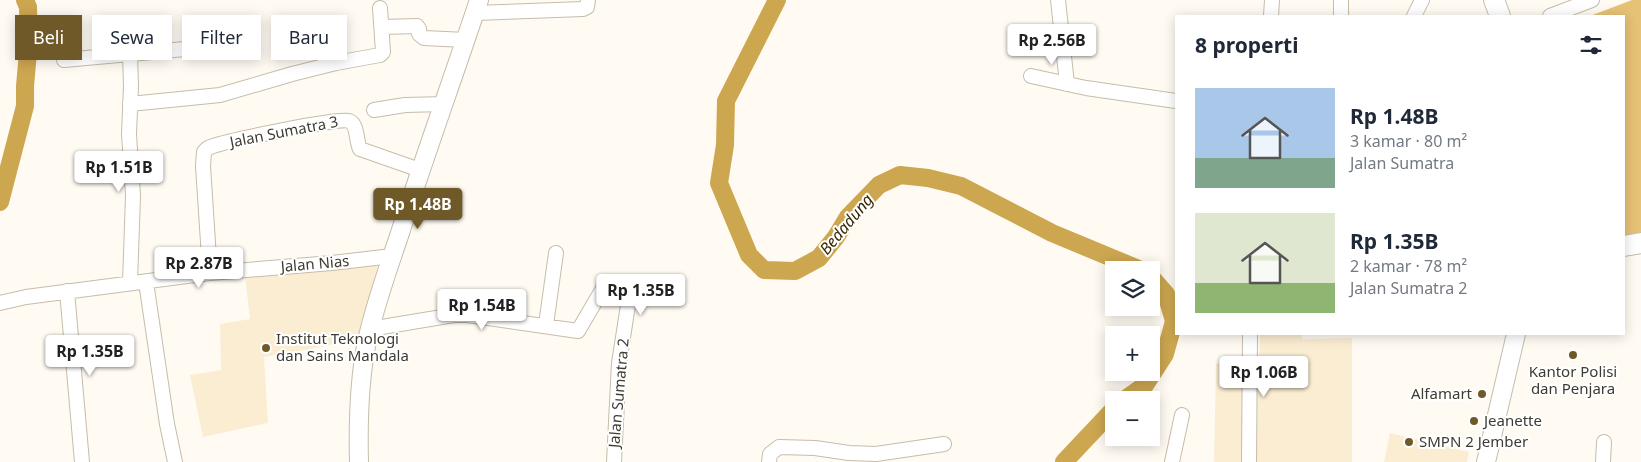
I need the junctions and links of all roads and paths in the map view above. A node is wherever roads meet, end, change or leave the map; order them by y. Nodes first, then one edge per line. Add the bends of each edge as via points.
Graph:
1 (588, 0) edge
2 (1058, 0) edge
3 (1272, 0) edge
4 (1342, 0) edge
5 (1422, 0) edge
6 (1494, 0) edge
7 (1592, 0) edge
8 (477, 6) edge
9 (380, 8) dead end
10 (1271, 15) edge
11 (1341, 15) edge
12 (1414, 15) edge
13 (1500, 15) edge
14 (1553, 15) edge
15 (382, 27) junction
16 (466, 40) junction
17 (130, 60) edge
18 (1031, 76) dead end
19 (1067, 84) junction
20 (1175, 101) edge
21 (130, 104) junction
22 (444, 104) junction
23 (374, 110) dead end
24 (420, 170) junction
25 (1641, 245) edge
26 (1625, 246) edge
27 (556, 253) dead end
28 (1625, 254) edge
29 (392, 256) junction
30 (210, 273) junction
31 (146, 282) junction
32 (130, 283) junction
33 (67, 291) junction
34 (0, 303) edge
35 (546, 325) junction
36 (370, 329) junction
37 (1250, 335) edge
38 (1516, 335) edge
39 (1522, 335) edge
40 (1511, 354) junction
41 (1182, 414) dead end
42 (1604, 442) dead end
43 (944, 444) dead end
44 (82, 462) edge
45 (175, 462) edge
46 (359, 462) edge
47 (614, 462) edge
48 (769, 462) edge
49 (1172, 462) edge
50 (1249, 462) edge
51 (1486, 462) edge
52 (1603, 462) edge

1 - 8 street via 587,7 583,9
2 - 19 street
3 - 10 street
4 - 11 street
5 - 12 street
6 - 13 highway
7 - 14 street
8 - 16 main road
9 - 15 street
15 - 16 street via 417,26 424,38
15 - 21 street via 384,52 377,56 336,63 220,95
16 - 22 main road
17 - 21 street
18 - 19 street
19 - 20 street
21 - 32 street via 133,196
22 - 23 street
22 - 24 main road
24 - 29 main road
24 - 30 street, Jalan Sumatra 3 via 360,149 354,127 348,120 283,130 206,149 203,156
25 - 26 highway
25 - 28 main road
27 - 35 street
29 - 30 street, Jalan Nias
29 - 36 main road
30 - 31 street, Jalan Nias
31 - 32 street, Jalan Nias
31 - 45 street
32 - 33 street, Jalan Nias
33 - 34 street, Jalan Nias
33 - 44 street
35 - 36 street, Jalan Sumatra 2 via 460,315
35 - 47 street, Jalan Sumatra 2 via 578,331 605,284 631,286 618,363
36 - 46 main road via 361,377
37 - 50 street
38 - 40 main road
39 - 40 main road
40 - 51 main road
41 - 49 street
42 - 52 street
43 - 48 street via 876,454 779,447 770,454

